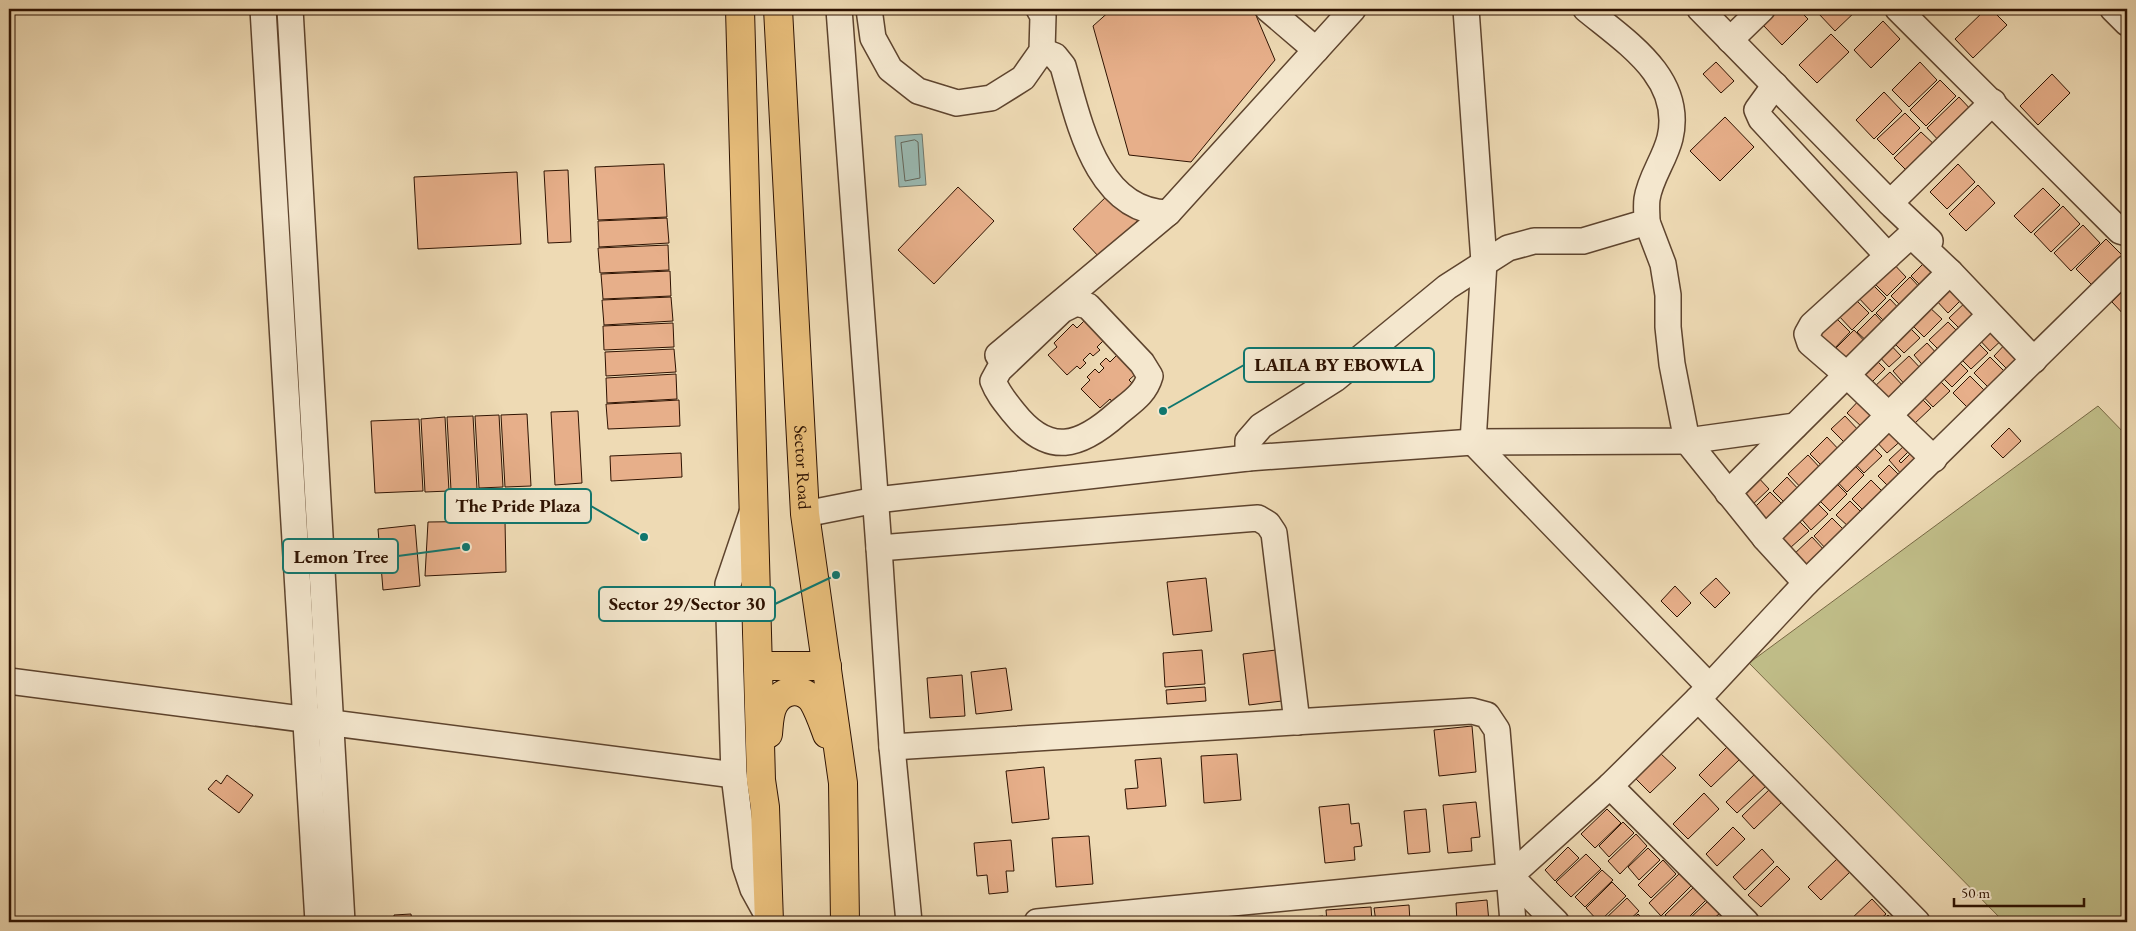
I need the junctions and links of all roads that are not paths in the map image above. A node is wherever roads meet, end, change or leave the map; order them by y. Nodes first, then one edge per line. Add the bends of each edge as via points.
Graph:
1 (263, 9) edge
2 (290, 9) edge
3 (740, 9) edge
4 (778, 9) edge
5 (839, 9) edge
6 (869, 9) edge
7 (1268, 9) edge
8 (1353, 9) edge
9 (1466, 9) edge
10 (1586, 9) edge
11 (1700, 9) edge
12 (1762, 9) edge
13 (1898, 9) edge
14 (2113, 9) edge
15 (1045, 11) edge
16 (2127, 22) edge
17 (1730, 40) junction
18 (1316, 50) junction
19 (1042, 51) junction
20 (1774, 85) junction
21 (1993, 102) junction
22 (788, 191) junction
23 (745, 194) junction
24 (1891, 204) junction
25 (1168, 213) junction
26 (1647, 222) junction
27 (746, 227) junction
28 (790, 227) junction
29 (2127, 233) edge
30 (1896, 248) junction
31 (1938, 248) dead end
32 (1484, 262) junction
33 (2127, 268) edge
34 (1950, 272) junction
35 (1990, 315) junction
36 (998, 355) dead end
37 (2034, 360) junction
38 (1847, 375) junction
39 (1888, 414) junction
40 (1795, 426) junction
41 (1688, 441) junction
42 (1473, 442) junction
43 (1062, 443) junction
44 (1248, 458) junction
45 (1934, 459) junction
46 (1066, 478) junction
47 (1728, 493) junction
48 (876, 500) junction
49 (754, 506) junction
50 (805, 514) junction
51 (1765, 538) junction
52 (879, 548) junction
53 (1806, 583) junction
54 (758, 666) junction
55 (827, 666) junction
56 (9, 681) edge
57 (1704, 693) junction
58 (306, 720) junction
59 (1297, 722) junction
60 (331, 723) junction
61 (892, 747) junction
62 (734, 775) junction
63 (760, 780) junction
64 (843, 783) junction
65 (1610, 786) junction
66 (1510, 876) junction
67 (769, 920) edge
68 (318, 922) edge
69 (342, 922) edge
70 (845, 922) edge
71 (909, 922) edge
72 (1037, 922) edge
73 (1514, 922) edge
74 (1556, 922) edge
75 (1746, 922) edge
76 (1917, 922) edge

1 - 58 street
2 - 60 street
3 - 23 main road
4 - 22 main road, Sector Road
5 - 48 street
6 - 19 street via 873,38 890,69 918,91 957,103 991,98 1023,78
7 - 18 street
8 - 18 street
9 - 32 street
10 - 26 street via 1618,33 1655,71 1668,93 1673,115 1670,138 1647,198
11 - 17 street
12 - 17 street
13 - 21 street
14 - 16 street
15 - 19 street
17 - 20 street
18 - 25 street
19 - 25 street via 1055,56 1063,66 1094,162 1104,179 1132,202 1152,213
20 - 24 street
20 - 30 street via 1759,104 1760,118
21 - 24 street
21 - 29 street via 2120,231
22 - 23 main road
22 - 28 main road, Sector Road
23 - 27 main road
24 - 30 street
24 - 31 street
25 - 36 street
26 - 32 street via 1583,241 1534,241 1508,248
26 - 41 street via 1663,264 1672,364
27 - 28 main road
27 - 49 main road
28 - 50 main road, Sector Road
30 - 34 street via 1911,235
30 - 38 street via 1812,325 1807,334 1810,343
32 - 42 street
32 - 44 street via 1448,287 1335,379 1261,426 1248,441
33 - 37 street
34 - 35 street
34 - 38 street
35 - 37 street
35 - 39 street
37 - 45 street
38 - 39 street
38 - 40 street
39 - 45 street
39 - 51 street
40 - 41 street
40 - 47 street
41 - 42 street
41 - 47 street
42 - 44 street
42 - 57 street
43 - 43 street via 1080,440 1099,430 1146,389 1150,376 1142,363 1088,306 1076,303 1062,310 999,370 993,381 1025,427 1041,439
43 - 46 street
44 - 46 street
45 - 53 street
46 - 48 street
47 - 51 street
48 - 50 street
48 - 52 street
49 - 54 main road
49 - 62 street via 728,584
50 - 55 main road, Sector Road
51 - 53 street
52 - 59 street via 1258,518 1274,532
52 - 61 street
53 - 57 street
54 - 55 main road
54 - 63 main road
55 - 64 main road, Sector Road
56 - 58 street
57 - 65 street
57 - 76 street
58 - 60 street
58 - 68 street
59 - 61 street
59 - 66 street via 1472,711 1487,715 1497,730
60 - 62 street
60 - 69 street
61 - 71 street
62 - 67 street via 745,865
63 - 64 main road via 773,705 786,692 795,690 806,694 813,702
63 - 67 main road via 765,806
64 - 70 main road, Sector Road
65 - 66 street
65 - 75 street
66 - 72 street
66 - 73 street
66 - 74 street

